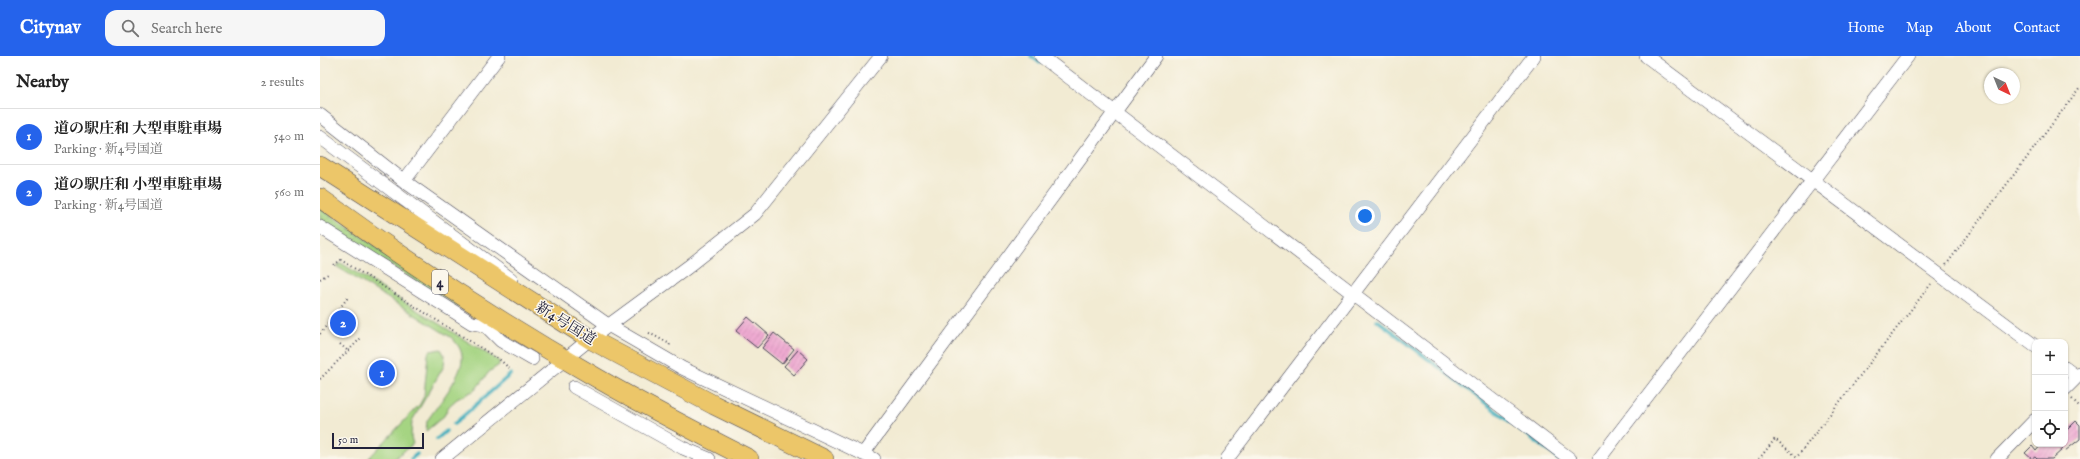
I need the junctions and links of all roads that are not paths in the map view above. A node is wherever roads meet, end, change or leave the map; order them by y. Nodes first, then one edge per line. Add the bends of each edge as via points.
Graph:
1 (499, 56) edge
2 (881, 56) edge
3 (1040, 56) edge
4 (1156, 56) edge
5 (1534, 56) edge
6 (1646, 56) edge
7 (1908, 56) edge
8 (1114, 112) junction
9 (320, 115) edge
10 (320, 136) edge
11 (320, 166) edge
12 (1812, 180) junction
13 (404, 181) junction
14 (320, 198) edge
15 (320, 227) edge
16 (1353, 294) junction
17 (537, 304) junction
18 (492, 322) junction
19 (608, 325) junction
20 (590, 339) junction
21 (2032, 344) edge
22 (532, 359) dead end
23 (564, 359) junction
24 (682, 368) junction
25 (2068, 370) edge
26 (2079, 376) edge
27 (665, 380) junction
28 (2068, 386) edge
29 (574, 387) dead end
30 (2032, 423) edge
31 (868, 456) edge
32 (740, 457) edge
33 (442, 459) edge
34 (709, 459) edge
35 (824, 459) edge
36 (1227, 459) edge
37 (1570, 459) edge
38 (1599, 459) edge
39 (1997, 459) edge

1 - 13 street
2 - 19 street via 755,214
3 - 8 street
4 - 8 street
5 - 16 street
6 - 12 street
7 - 12 street
8 - 16 street
8 - 31 street
9 - 13 street
10 - 17 street via 384,186 489,261
11 - 17 highway, 新4号国道 / 4
12 - 21 street
12 - 38 street
13 - 19 street
14 - 18 highway, 新4号国道 / 4
15 - 18 street via 472,323
16 - 36 street
16 - 37 street
17 - 20 highway, 新4号国道 / 4
18 - 22 street via 501,341
18 - 23 highway, 新4号国道 / 4
19 - 20 street
19 - 24 street
20 - 23 street
20 - 27 highway, 新4号国道 / 4
23 - 32 highway, 新4号国道 / 4
23 - 33 street
24 - 27 street
24 - 31 street
25 - 26 street
26 - 28 street
27 - 35 highway, 新4号国道 / 4
29 - 34 street via 683,448
30 - 39 street

